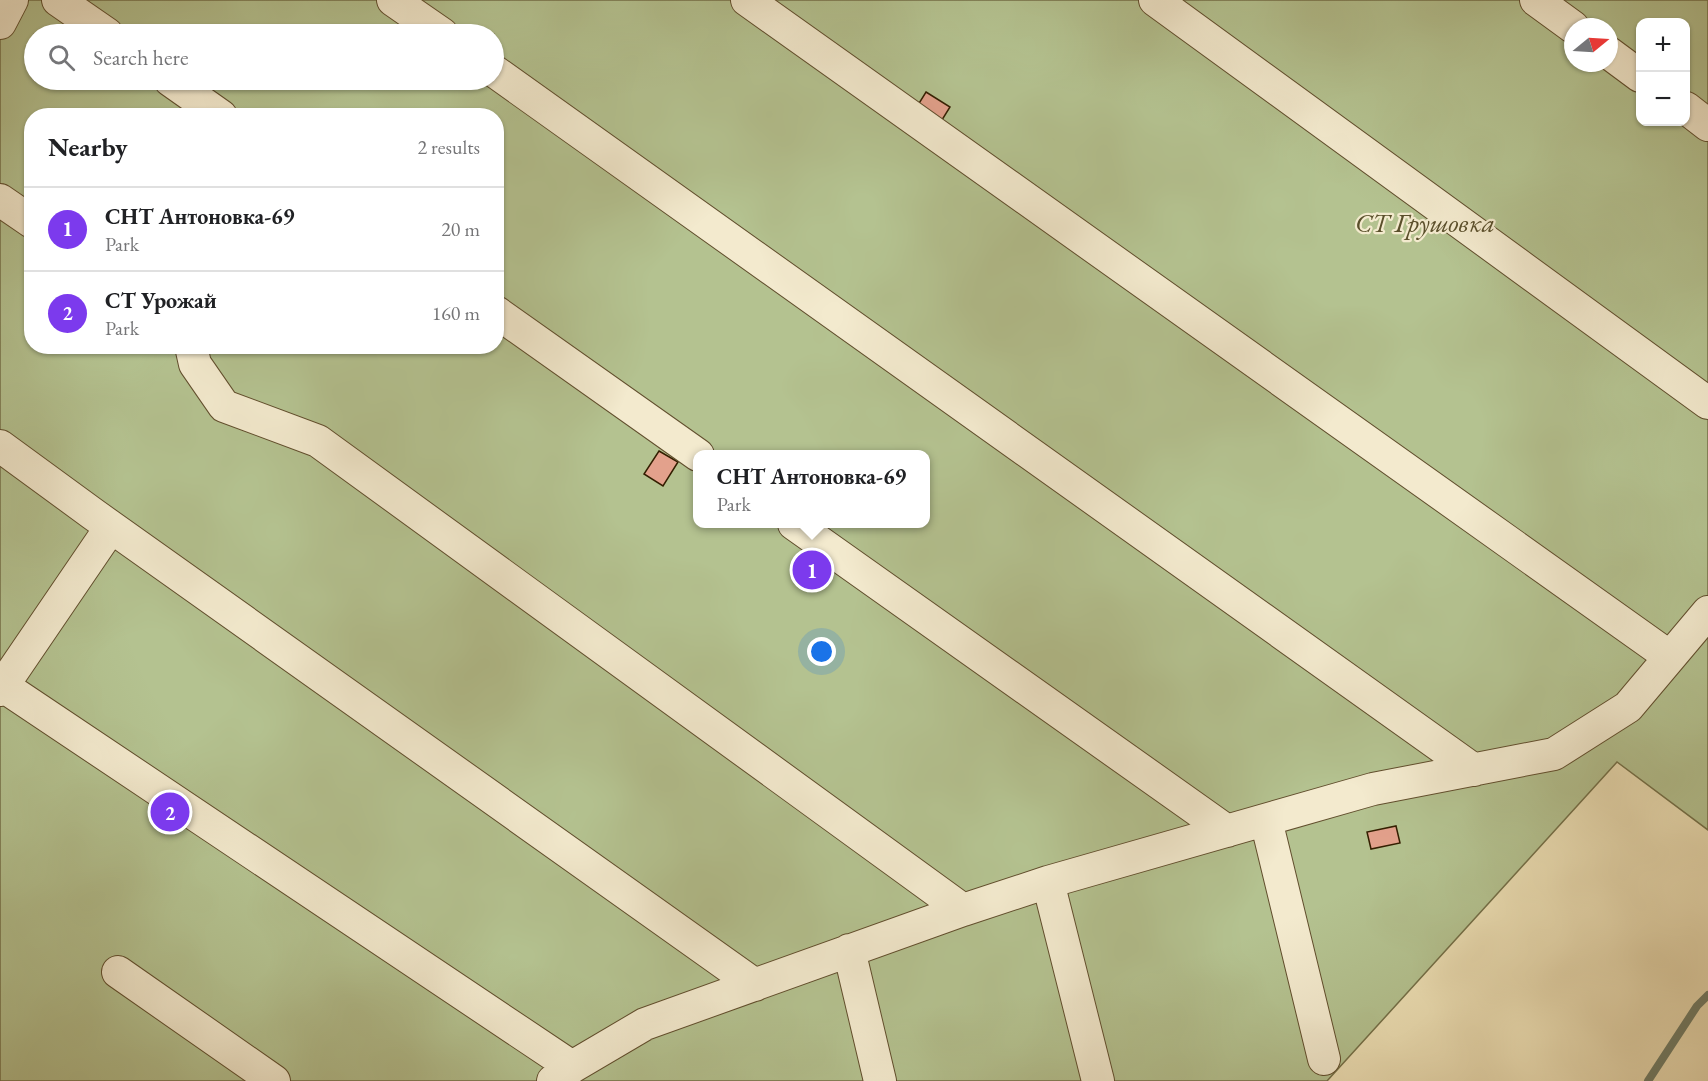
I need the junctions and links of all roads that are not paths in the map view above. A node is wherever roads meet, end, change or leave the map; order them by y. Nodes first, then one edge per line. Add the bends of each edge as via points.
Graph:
1 (12, 0) edge
2 (58, 0) edge
3 (393, 0) edge
4 (747, 0) edge
5 (1155, 0) edge
6 (1536, 0) edge
7 (1564, 20) edge
8 (0, 23) edge
9 (93, 24) edge
10 (428, 24) edge
11 (1618, 59) edge
12 (1636, 72) edge
13 (504, 78) edge
14 (184, 90) edge
15 (209, 108) edge
16 (1690, 111) edge
17 (1708, 125) edge
18 (0, 200) edge
19 (24, 216) edge
20 (504, 318) edge
21 (192, 354) edge
22 (1708, 403) edge
23 (0, 446) edge
24 (693, 451) edge
25 (111, 527) junction
26 (800, 528) edge
27 (1708, 612) edge
28 (1670, 657) junction
29 (1, 688) edge
30 (1474, 770) junction
31 (1266, 820) junction
32 (1227, 831) junction
33 (1048, 882) junction
34 (963, 910) junction
35 (849, 950) junction
36 (118, 972) dead end
37 (755, 985) junction
38 (1324, 1059) dead end
39 (563, 1074) edge
40 (274, 1081) edge
41 (880, 1081) edge
42 (1098, 1081) edge

1 - 8 street
2 - 9 street
3 - 10 street
4 - 28 street
5 - 22 street
6 - 7 street
11 - 12 street
13 - 30 street
14 - 15 street
16 - 17 street
18 - 19 street
20 - 24 street
21 - 34 street via 224,406 318,441
23 - 25 street
25 - 29 street
25 - 37 street
26 - 32 street
27 - 28 street
28 - 30 street via 1628,707 1554,754
29 - 39 street
30 - 31 street via 1373,789
31 - 32 street
31 - 38 street
32 - 33 street
33 - 34 street
33 - 42 street
34 - 35 street
35 - 37 street
35 - 41 street
36 - 40 street
37 - 39 street via 645,1024

